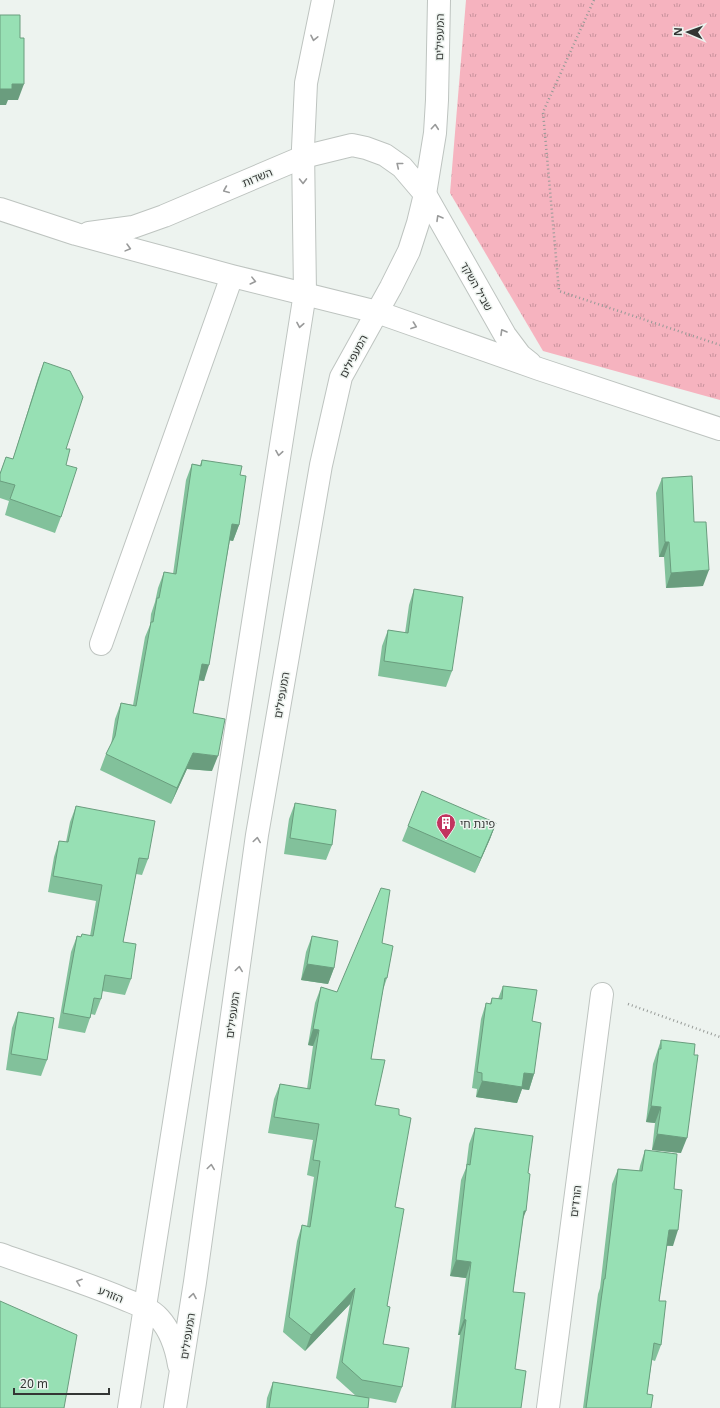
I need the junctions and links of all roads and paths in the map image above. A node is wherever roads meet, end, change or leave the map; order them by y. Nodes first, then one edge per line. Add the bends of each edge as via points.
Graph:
1 (323, 0) edge
2 (439, 0) edge
3 (594, 0) edge
4 (303, 157) junction
5 (425, 194) junction
6 (0, 209) edge
7 (76, 234) junction
8 (232, 276) junction
9 (305, 293) junction
10 (377, 312) junction
11 (720, 345) edge
12 (539, 369) junction
13 (720, 429) edge
14 (101, 644) dead end
15 (602, 994) joint
16 (720, 1037) edge
17 (0, 1254) edge
18 (144, 1307) junction
19 (180, 1376) junction
20 (129, 1408) edge
21 (175, 1408) edge
22 (548, 1408) edge

1 -> 4 street via 306,83
5 -> 2 street, המעפילים via 437,100
3 - 11 path via 543,112 559,290
5 -> 4 street, השדות via 402,167 386,155 366,148 352,145
4 -> 7 street, השדות via 133,227
4 -> 9 street
5 - 10 street, המעפילים via 409,250
12 -> 5 street, שביל השקד via 520,355 505,336
6 - 7 street, השדות
7 -> 8 street, השדות
8 -> 9 street, השדות
8 - 14 street
9 - 10 street, השדות
9 -> 18 street
10 -> 12 street, שביל השקד
19 -> 10 street, המעפילים via 257,836 321,465 340,377
12 - 13 street, שביל השקד
15 - 16 path
15 - 22 street, הורדים
18 -> 17 street, הזורע
18 - 19 street, הזורע via 158,1317 173,1339
18 - 20 street
19 - 21 street, המעפילים

